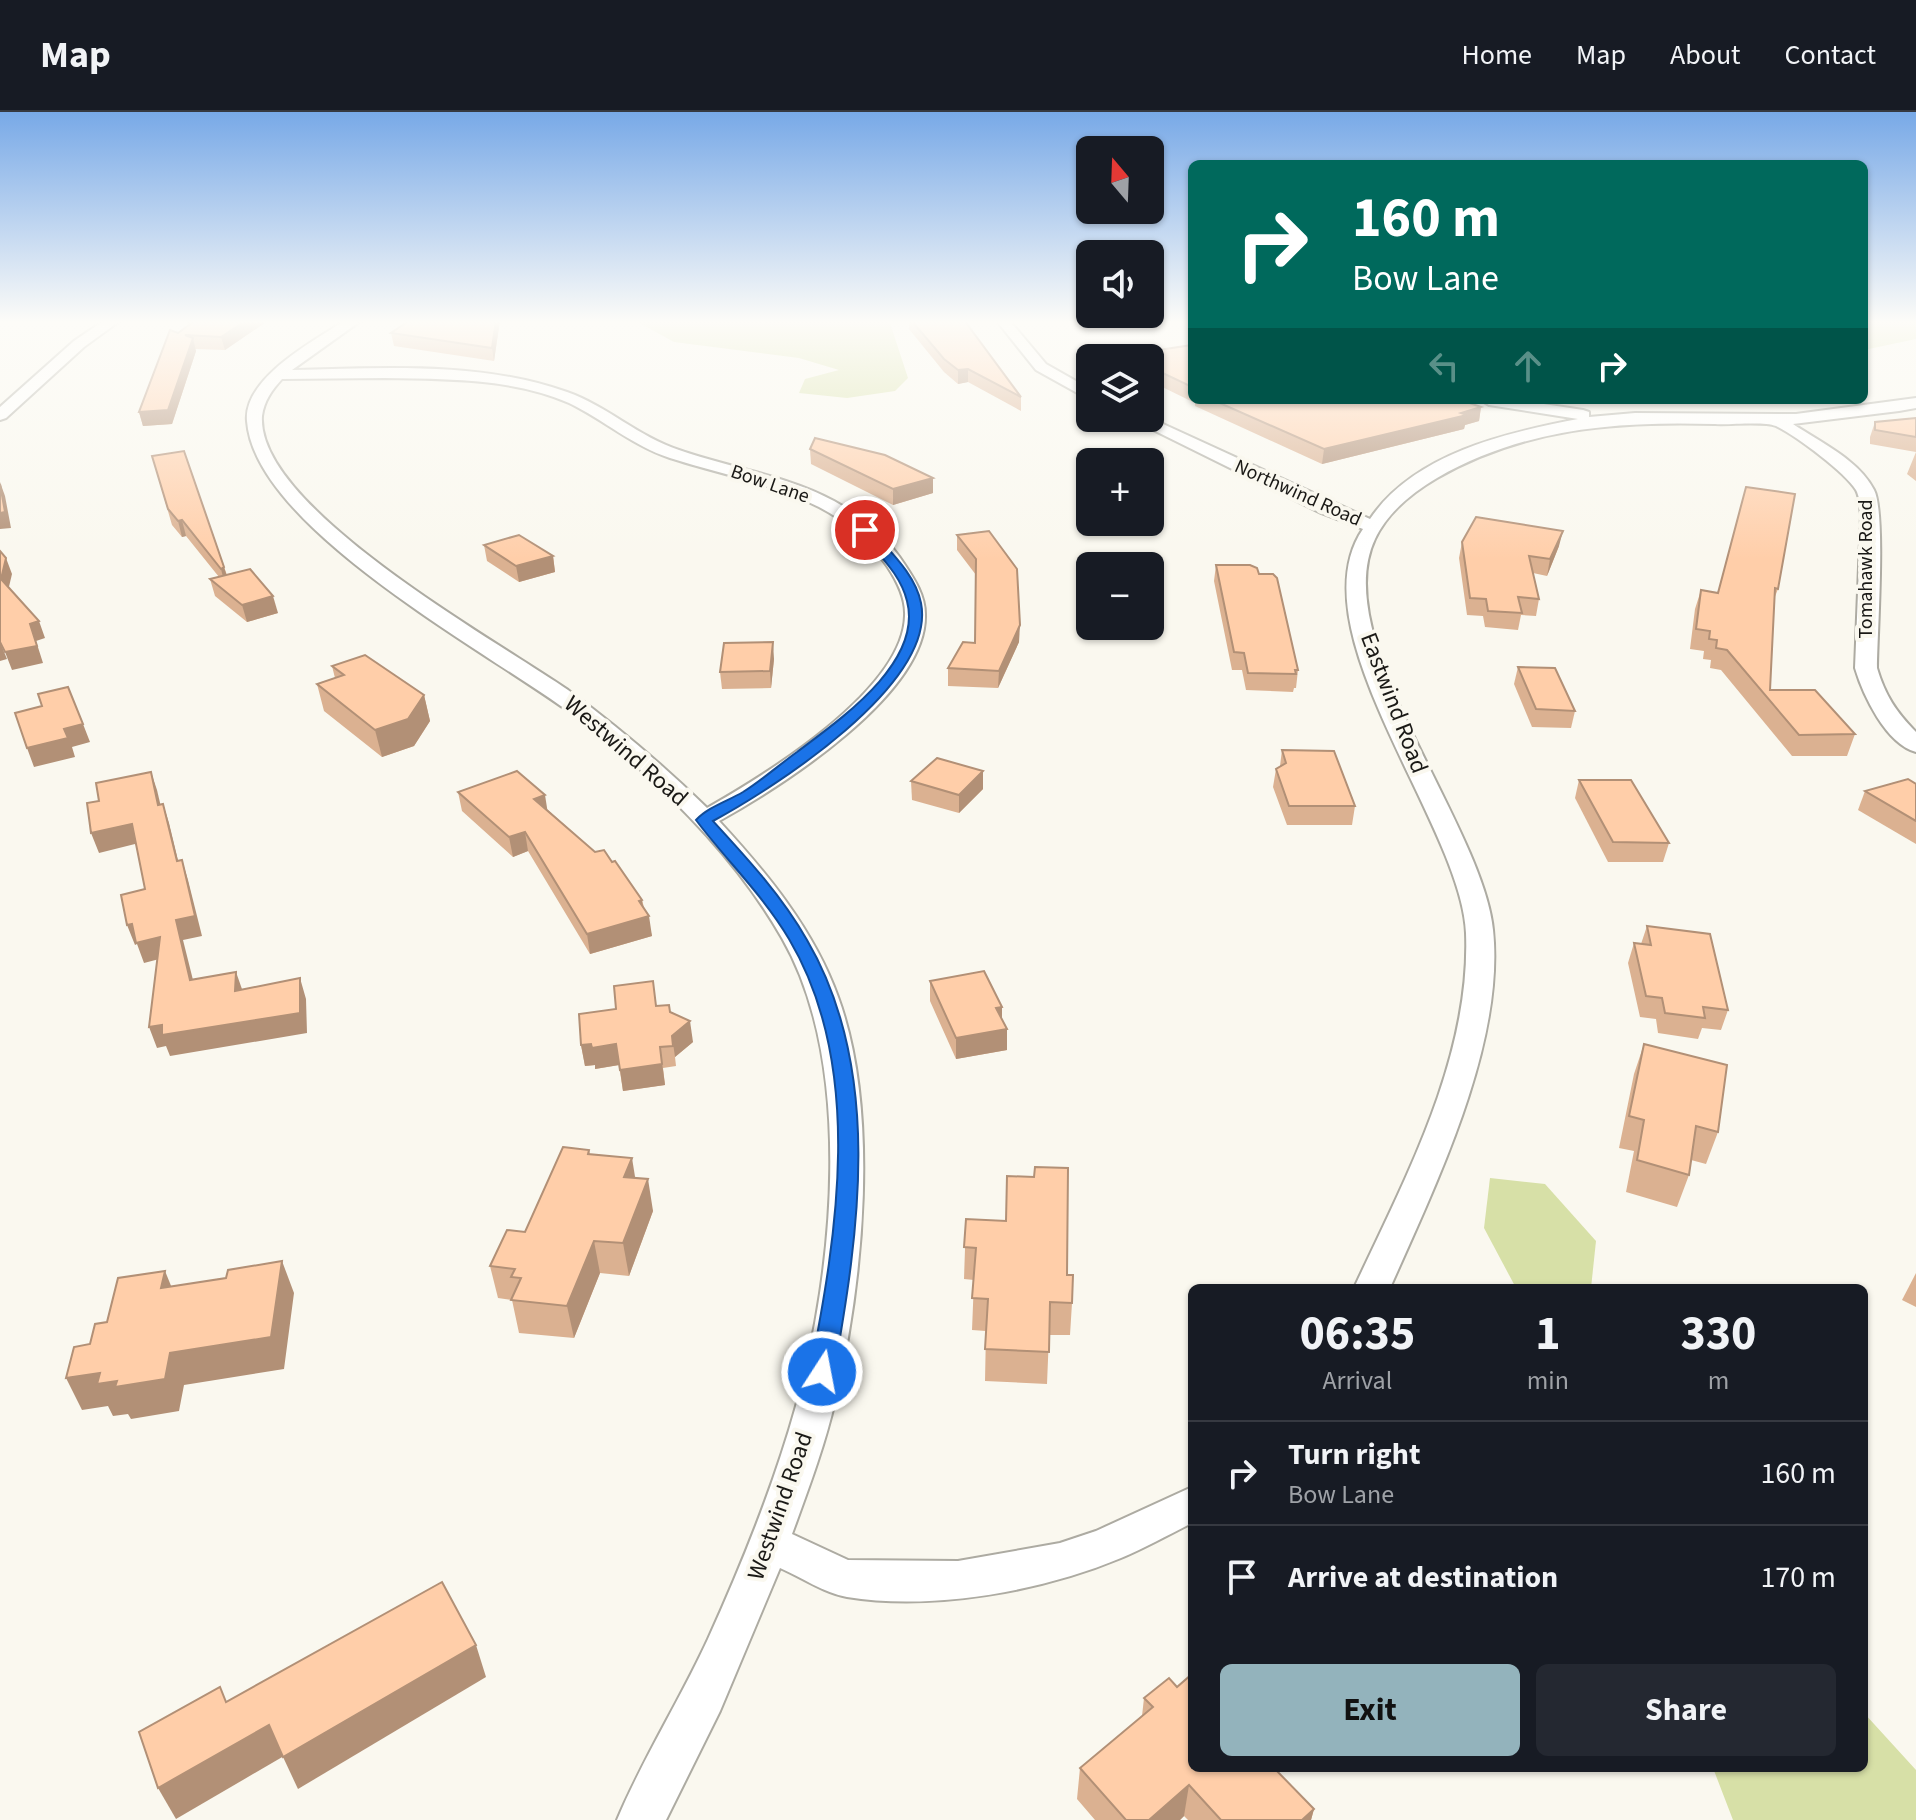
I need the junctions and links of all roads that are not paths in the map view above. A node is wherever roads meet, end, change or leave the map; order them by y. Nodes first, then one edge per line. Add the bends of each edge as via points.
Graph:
1 (17, 400) edge
2 (258, 400) edge
3 (571, 400) edge
4 (1916, 403) edge
5 (1511, 404) edge
6 (1517, 405) junction
7 (0, 415) edge
8 (1613, 419) junction
9 (1777, 420) junction
10 (1164, 431) edge
11 (1542, 431) junction
12 (1373, 527) junction
13 (1916, 745) edge
14 (704, 820) junction
15 (1374, 1284) edge
16 (1188, 1506) edge
17 (770, 1543) junction
18 (641, 1820) edge

1 - 7 street
2 - 14 street, Westwind Road via 256,436 277,476 338,542 590,716
3 - 14 street, Bow Lane via 639,440 776,484 855,522 885,551 906,580 914,603 907,650 857,714 788,768
4 - 9 street, Eastwind Road
5 - 6 street
6 - 8 street
6 - 11 street via 1533,414
8 - 9 street, Eastwind Road
8 - 11 street, Eastwind Road
9 - 13 street, Tomahawk Road via 1846,467 1866,491 1866,668 1888,717
10 - 12 street, Northwind Road
11 - 12 street, Eastwind Road via 1425,477 1398,497
12 - 15 street, Eastwind Road via 1359,554 1356,578 1370,650 1461,865 1480,933 1478,989 1464,1056 1415,1195
14 - 17 street, Westwind Road via 751,873 798,940 825,997 840,1053 848,1142 839,1280 816,1403
16 - 17 street via 1060,1561 958,1580 844,1578
17 - 18 street, Westwind Road via 723,1658

